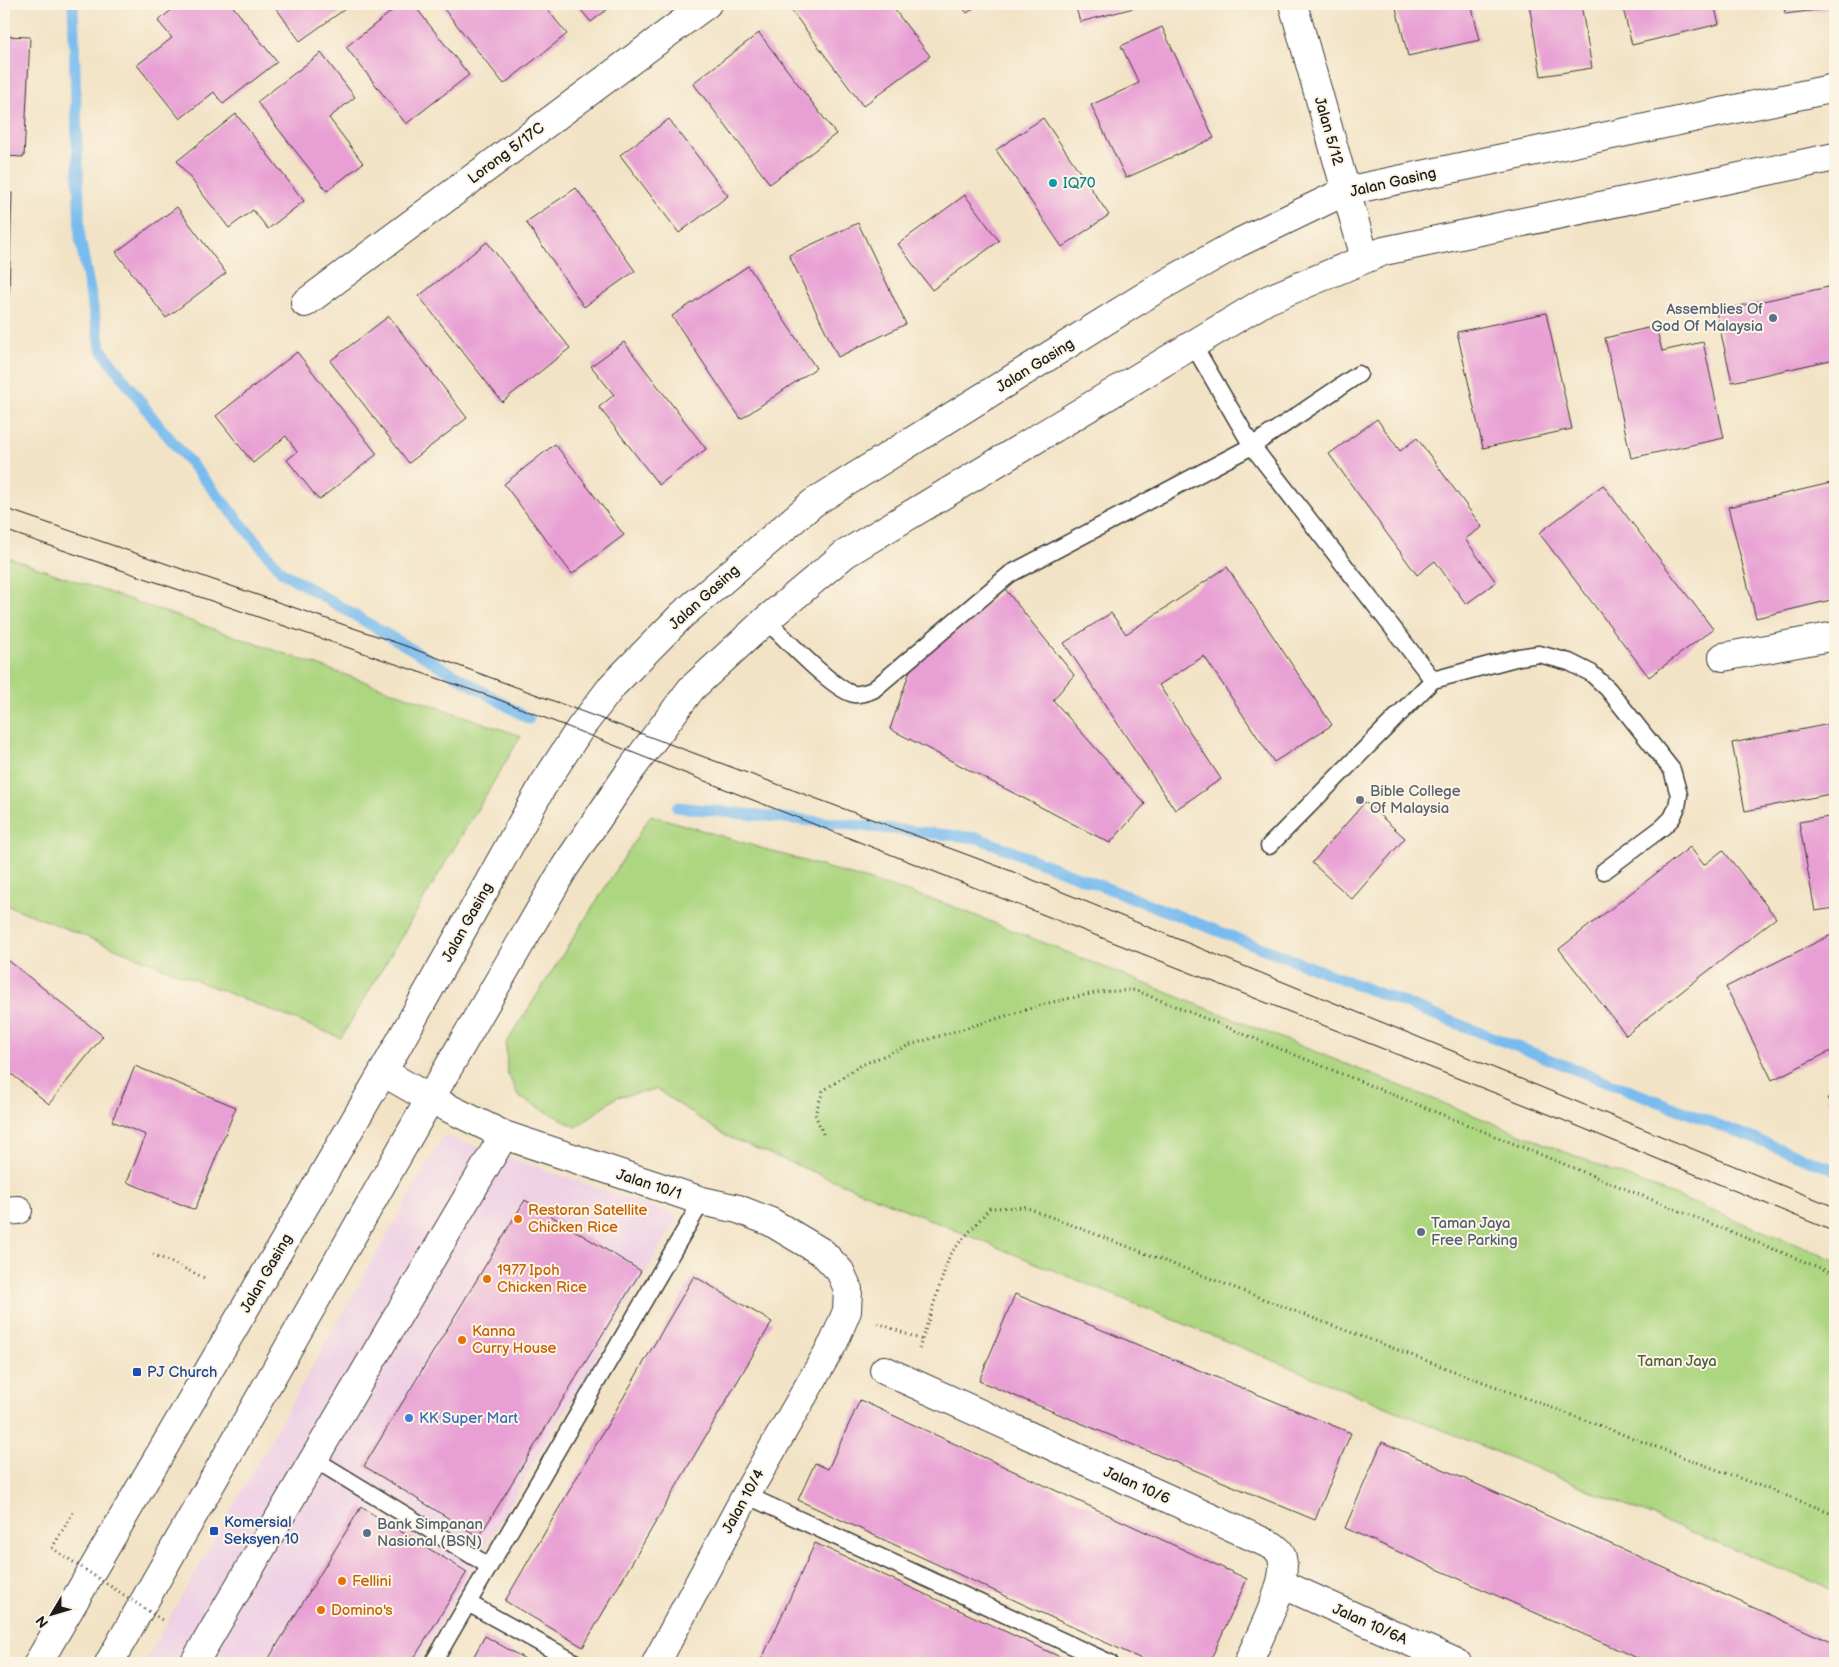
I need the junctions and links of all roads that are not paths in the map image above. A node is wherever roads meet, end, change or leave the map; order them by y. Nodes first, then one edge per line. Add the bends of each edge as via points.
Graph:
1 (707, 4) edge
2 (1293, 4) edge
3 (1835, 88) edge
4 (1835, 157) edge
5 (1346, 191) junction
6 (1365, 258) junction
7 (305, 302) dead end
8 (1194, 346) junction
9 (1359, 374) dead end
10 (1252, 446) junction
11 (766, 620) junction
12 (1835, 636) edge
13 (1723, 657) dead end
14 (1433, 680) junction
15 (1269, 846) dead end
16 (1604, 871) dead end
17 (383, 1072) junction
18 (430, 1098) junction
19 (504, 1135) junction
20 (702, 1201) junction
21 (834, 1342) joint
22 (884, 1370) dead end
23 (314, 1459) junction
24 (746, 1495) junction
25 (489, 1566) junction
26 (1282, 1584) junction
27 (468, 1603) junction
28 (38, 1663) edge
29 (109, 1663) edge
30 (194, 1663) edge
31 (433, 1663) edge
32 (576, 1663) edge
33 (656, 1663) edge
34 (1110, 1663) edge
35 (1248, 1663) edge
36 (1458, 1663) edge

1 - 7 main road, Lorong 5/17C
2 - 5 main road, Jalan 5/12
3 - 5 main road, Jalan Gasing
4 - 6 main road via 1384,251
5 - 6 main road, Jalan 5/12
5 - 17 main road, Jalan Gasing via 1236,244 1158,288 814,503 682,615 613,685 581,727 542,787
6 - 8 main road via 1267,300
8 - 10 lane
8 - 11 main road via 845,554
9 - 10 lane
10 - 11 lane via 1010,574 873,690 854,694 842,689
10 - 14 lane
11 - 18 main road via 691,689 632,768 565,867
12 - 13 main road
14 - 15 lane
14 - 16 lane via 1539,654 1569,662 1591,673 1608,689 1672,770 1679,795 1672,818
17 - 18 main road, Jalan 10/1
17 - 28 main road, Jalan Gasing
18 - 19 main road, Jalan 10/1
18 - 29 main road
19 - 20 main road, Jalan 10/1
19 - 23 main road
20 - 21 main road, Jalan 10/1 via 738,1209 772,1222 823,1252 840,1271 848,1289 847,1311
20 - 25 lane
21 - 24 main road, Jalan 10/4
22 - 26 main road, Jalan 10/6 via 1273,1546 1283,1560
23 - 25 lane
23 - 30 main road
24 - 33 main road, Jalan 10/4
24 - 34 lane
25 - 27 lane
26 - 35 main road, Jalan 10/6
26 - 36 main road, Jalan 10/6A
27 - 31 lane
27 - 32 lane

